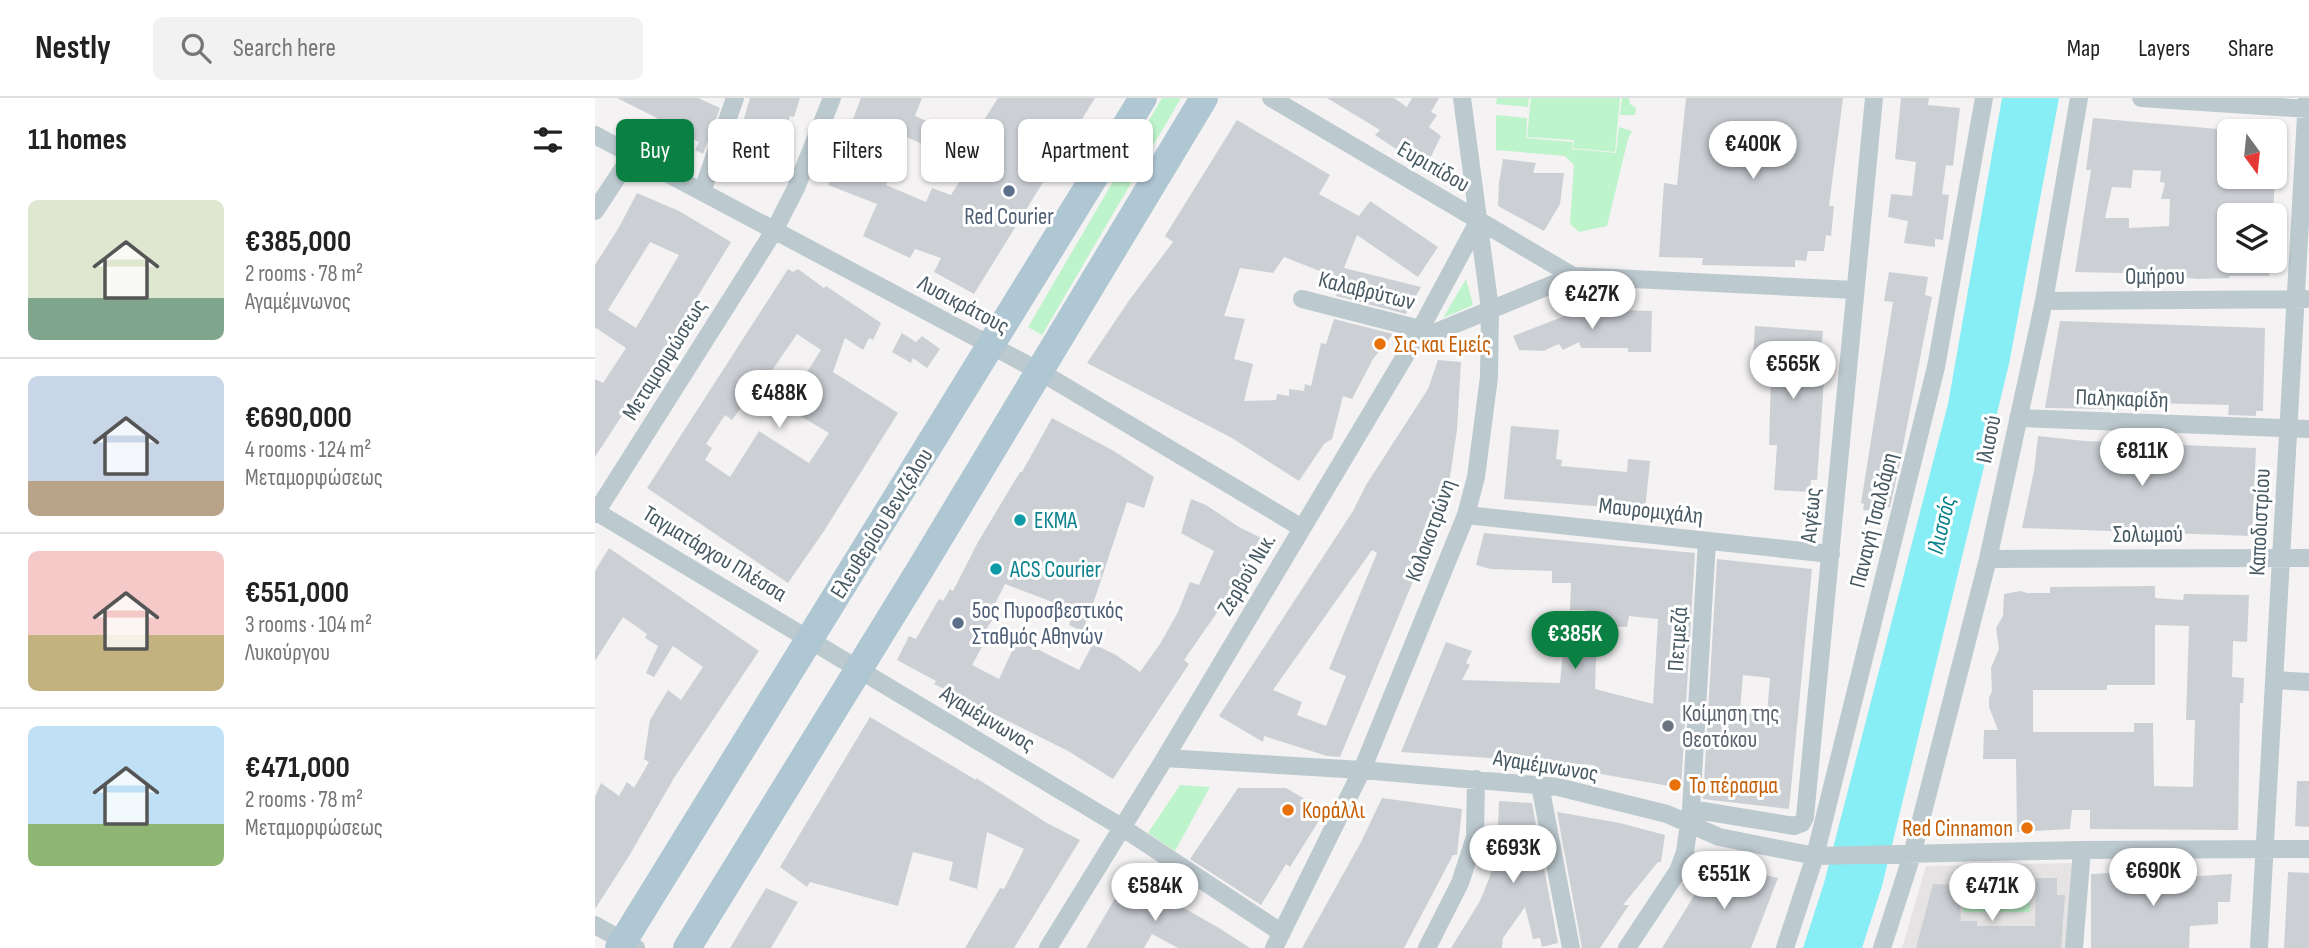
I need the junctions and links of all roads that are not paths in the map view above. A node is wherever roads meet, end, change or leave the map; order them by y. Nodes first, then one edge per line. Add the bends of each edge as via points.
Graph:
1 (735, 98) edge
2 (832, 98) edge
3 (1143, 98) edge
4 (1205, 98) edge
5 (1271, 98) edge
6 (1462, 98) edge
7 (1874, 98) edge
8 (1984, 98) edge
9 (2079, 98) edge
10 (2141, 98) edge
11 (2307, 105) edge
12 (595, 135) edge
13 (616, 146) edge
14 (616, 179) edge
15 (683, 182) edge
16 (702, 192) junction
17 (595, 211) edge
18 (1479, 220) junction
19 (774, 231) junction
20 (1573, 276) junction
21 (1854, 290) junction
22 (1302, 299) dead end
23 (2303, 299) edge
24 (2044, 301) junction
25 (1490, 309) junction
26 (1417, 335) junction
27 (991, 346) junction
28 (1039, 371) junction
29 (2018, 418) junction
30 (2290, 429) junction
31 (2309, 429) edge
32 (595, 512) edge
33 (1466, 515) junction
34 (1302, 528) junction
35 (1707, 541) junction
36 (1831, 554) junction
37 (2282, 558) junction
38 (2309, 558) edge
39 (1988, 559) junction
40 (809, 638) junction
41 (858, 668) junction
42 (2275, 680) junction
43 (2309, 682) edge
44 (1165, 758) junction
45 (1362, 770) junction
46 (1476, 779) junction
47 (1540, 785) junction
48 (1690, 816) junction
49 (1123, 828) junction
50 (2265, 848) junction
51 (2309, 849) edge
52 (2082, 850) junction
53 (1903, 855) junction
54 (1821, 856) junction
55 (595, 925) edge
56 (1278, 940) edge
57 (626, 946) edge
58 (687, 948) edge
59 (1048, 948) edge
60 (1427, 948) edge
61 (1571, 948) edge
62 (1627, 948) edge
63 (1785, 948) edge
64 (1882, 948) edge
65 (2074, 948) edge
66 (2259, 948) edge

1 - 16 street
2 - 19 street, Μεταμορφώσεως
3 - 27 main road, Ελευθερίου Βενιζέλου
4 - 28 main road
5 - 18 street, Ευριπίδου
6 - 18 street, Κολοκοτρώνη
7 - 21 street, Αιγέως
8 - 54 street, Παναγή Τσαλδάρη via 1936,367
9 - 24 street, Ιλισού
10 - 11 street
11 - 23 street, Καποδιστρίου
12 - 13 street, Λυσικράτους
14 - 17 street
15 - 16 street, Λυσικράτους
16 - 19 street, Λυσικράτους
18 - 20 street, Ευριπίδου
18 - 25 street, Κολοκοτρώνη
18 - 26 street, Ζερβού Νικ.
19 - 27 street, Λυσικράτους
19 - 32 street, Μεταμορφώσεως
20 - 21 street, Ευριπίδου
20 - 25 street, Ευριπίδου
21 - 36 street, Αιγέως
22 - 26 street, Καλαβρύτων
23 - 24 street, Ομήρου
23 - 30 street, Καποδιστρίου
24 - 29 street, Ιλισού
25 - 26 street, Ευριπίδου
25 - 33 street, Κολοκοτρώνη via 1489,377 1476,477
26 - 34 street, Ζερβού Νικ.
27 - 28 street, Λυσικράτους
27 - 40 main road, Ελευθερίου Βενιζέλου
28 - 34 street, Λυσικράτους
28 - 41 main road
29 - 30 street, Παληκαρίδη
29 - 39 street, Ιλισού
30 - 31 street, Παληκαρίδη
30 - 37 street, Καποδιστρίου
32 - 40 street, Ταγματάρχου Πλέσσα
33 - 35 street, Μαυρομιχάλη
33 - 45 street, Κολοκοτρώνη
34 - 44 street, Ζερβού Νικ.
35 - 36 street, Μαυρομιχάλη
35 - 48 street, Πετμεζά
36 - 48 street, Αιγέως via 1803,821 1794,826
37 - 38 street, Σολωμού
37 - 39 street, Σολωμού
37 - 42 street, Καποδιστρίου
39 - 53 street, Ιλισού
40 - 41 street, Αγαμέμνωνος
40 - 57 main road, Ελευθερίου Βενιζέλου
41 - 49 street, Αγαμέμνωνος
41 - 58 main road
42 - 43 street
42 - 50 street, Καποδιστρίου
44 - 45 street, Αγαμέμνωνος
44 - 49 street, Ζερβού Νικ.
45 - 46 street, Αγαμέμνωνος
45 - 56 street, Κολοκοτρώνη
46 - 47 street, Αγαμέμνωνος
46 - 60 street via 1475,837 1461,883
47 - 48 street, Αγαμέμνωνος
47 - 61 street
48 - 54 street, Αγαμέμνωνος via 1719,837
48 - 62 street, Πετμεζά via 1678,871
49 - 56 street, Αγαμέμνωνος
49 - 59 street, Ζερβού Νικ.
50 - 51 street
50 - 52 street
50 - 66 street, Καποδιστρίου
52 - 53 street
52 - 65 street
53 - 54 street, Αγαμέμνωνος
53 - 64 street, Ιλισού
54 - 63 street, Παναγή Τσαλδάρη
55 - 57 street

